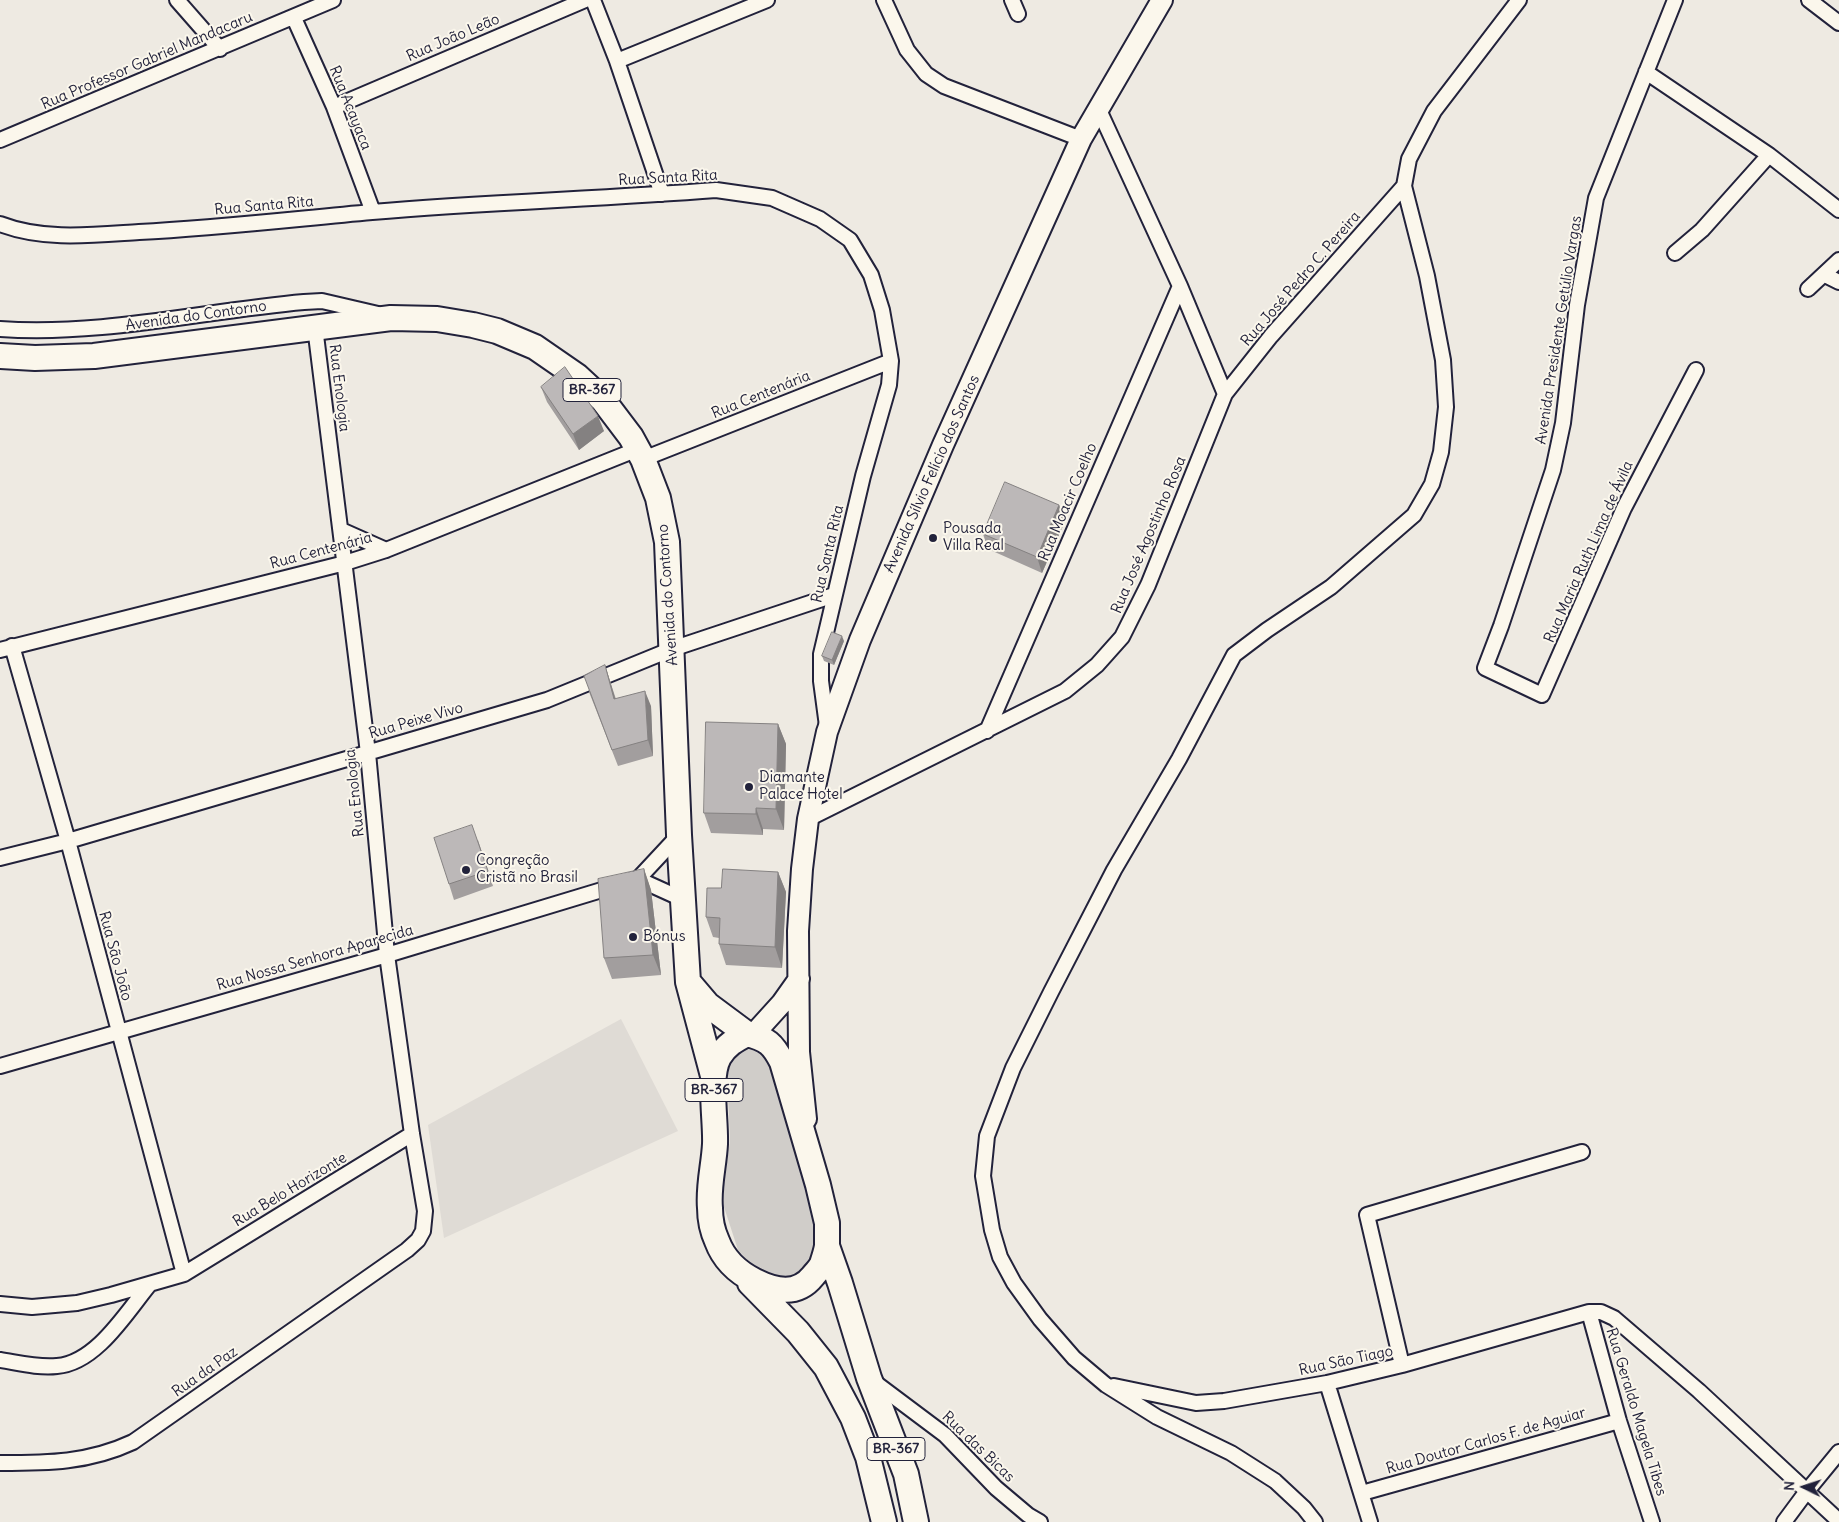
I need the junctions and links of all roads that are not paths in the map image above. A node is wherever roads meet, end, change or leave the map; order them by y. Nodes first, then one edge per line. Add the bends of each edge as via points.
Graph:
1 (177, 0) edge
2 (333, 0) edge
3 (585, 0) edge
4 (593, 0) edge
5 (768, 0) edge
6 (884, 0) edge
7 (1012, 0) edge
8 (1162, 0) edge
9 (1518, 0) edge
10 (1675, 0) edge
11 (1809, 0) edge
12 (1018, 14) dead end
13 (294, 18) junction
14 (1839, 23) edge
15 (220, 49) junction
16 (617, 61) junction
17 (1646, 72) junction
18 (334, 107) junction
19 (1099, 110) junction
20 (1081, 139) junction
21 (0, 140) edge
22 (1769, 155) junction
23 (1404, 186) junction
24 (662, 194) junction
25 (1839, 210) edge
26 (373, 212) junction
27 (0, 224) edge
28 (1675, 253) dead end
29 (1839, 260) edge
30 (1825, 275) junction
31 (1839, 282) edge
32 (1180, 286) junction
33 (1808, 289) dead end
34 (391, 318) junction
35 (314, 327) junction
36 (0, 329) edge
37 (0, 356) edge
38 (891, 361) junction
39 (1696, 370) dead end
40 (1225, 394) junction
41 (641, 454) junction
42 (341, 530) junction
43 (386, 550) junction
44 (345, 563) junction
45 (834, 595) junction
46 (6, 648) edge
47 (672, 649) junction
48 (1542, 695) joint
49 (986, 731) junction
50 (828, 732) junction
51 (368, 752) junction
52 (808, 819) junction
53 (679, 834) junction
54 (68, 841) junction
55 (0, 858) edge
56 (638, 879) junction
57 (682, 900) junction
58 (387, 955) junction
59 (800, 979) junction
60 (688, 982) junction
61 (118, 1032) junction
62 (750, 1034) junction
63 (0, 1066) edge
64 (713, 1076) junction
65 (412, 1134) junction
66 (1582, 1152) dead end
67 (814, 1169) junction
68 (827, 1246) junction
69 (407, 1250) joint
70 (184, 1274) junction
71 (742, 1274) junction
72 (149, 1284) junction
73 (0, 1304) edge
74 (1589, 1312) junction
75 (0, 1360) edge
76 (1402, 1365) junction
77 (868, 1378) junction
78 (1327, 1383) junction
79 (1106, 1385) junction
80 (1619, 1421) junction
81 (1839, 1452) edge
82 (0, 1463) edge
83 (1806, 1490) junction
84 (1362, 1493) junction
85 (1839, 1521) edge
86 (884, 1522) edge
87 (916, 1522) edge
88 (1040, 1522) edge
89 (1315, 1522) edge
90 (1370, 1522) edge
91 (1652, 1522) edge
92 (1784, 1522) edge

1 - 15 street
2 - 13 street, Rua Professor Gabriel Mandacaru
3 - 18 street, Rua João Leão
4 - 16 street
5 - 16 street
6 - 20 street via 907,50 926,74 944,86
7 - 12 street
8 - 19 main road, Avenida Sílvio Felício dos Santos
9 - 23 street via 1434,111 1409,159
10 - 17 street, Avenida Presidente Getúlio Vargas
11 - 14 street
13 - 15 street, Rua Professor Gabriel Mandacaru
13 - 18 street, Rua Acayaca
15 - 21 street, Rua Professor Gabriel Mandacaru
16 - 24 street
17 - 22 street
17 - 48 street, Avenida Presidente Getúlio Vargas via 1596,198 1577,305 1563,423 1553,470 1485,668
18 - 26 street, Rua Acayaca
19 - 20 main road, Avenida Sílvio Felício dos Santos
19 - 32 street
20 - 50 main road, Avenida Sílvio Felício dos Santos via 879,595
22 - 25 street
22 - 28 street via 1702,230
23 - 40 street, Rua José Pedro C. Pereira via 1271,336
23 - 79 street via 1427,276 1443,360 1446,406 1441,452 1432,484 1414,515 1338,581 1234,655 1179,759 1114,870 1051,992 1013,1068 987,1136 983,1176 1000,1256 1040,1319 1074,1358
24 - 26 street, Rua Santa Rita
24 - 38 street, Rua Santa Rita via 716,190 772,198 820,219 850,240 871,275 882,310
26 - 27 street, Rua Santa Rita via 93,235 32,233
29 - 30 street
30 - 31 street
30 - 33 street
32 - 40 street
32 - 49 street, Rua Moacir Coelho
34 - 35 highway, Avenida do Contorno / BR-367
34 - 36 street, Avenida do Contorno via 322,301 102,328
34 - 41 highway, Avenida do Contorno / BR-367 via 437,319 473,325 535,347 578,376 603,400
35 - 37 highway, Avenida do Contorno / BR-367 via 94,356
35 - 42 street, Rua Enologia
38 - 41 street, Rua Centenária
38 - 45 street, Rua Santa Rita via 889,385
39 - 48 street, Rua Maria Ruth Lima de Ávila via 1624,508
40 - 49 street, Rua José Agostinho Rosa via 1148,585 1122,637 1097,665 1065,692
41 - 43 street, Rua Centenária
41 - 47 highway, Avenida do Contorno / BR-367 via 658,498 667,542
42 - 43 street
42 - 44 street, Rua Enologia
43 - 44 street, Rua Centenária
44 - 46 street, Rua Centenária
44 - 51 street, Rua Enologia
45 - 47 street, Rua Peixe Vivo
45 - 50 street, Rua Santa Rita via 821,654
46 - 54 street, Rua São João
47 - 51 street, Rua Peixe Vivo via 547,700
47 - 53 highway, Avenida do Contorno / BR-367
49 - 52 street, Rua José Agostinho Rosa
50 - 52 main road, Avenida Sílvio Felício dos Santos
51 - 54 street, Rua Peixe Vivo
51 - 58 street, Rua Enologia
52 - 59 main road, Avenida Sílvio Felício dos Santos via 798,931
53 - 56 street
53 - 57 highway, Avenida do Contorno / BR-367
54 - 55 street, Rua Peixe Vivo
54 - 61 street, Rua São João
56 - 57 street
56 - 58 street, Rua Nossa Senhora Aparecida
57 - 60 highway, Avenida do Contorno / BR-367
58 - 61 street, Rua Nossa Senhora Aparecida
58 - 65 street, Rua Enologia
59 - 62 main road via 782,1003
59 - 67 main road, Avenida Sílvio Felício dos Santos via 799,1052
60 - 62 highway, BR-367 via 708,1005
60 - 64 highway, BR-367
61 - 63 street, Rua Nossa Senhora Aparecida
61 - 70 street, Rua São João
62 - 64 highway, BR-367 via 730,1042 718,1058
62 - 67 highway, BR-367 via 763,1038 775,1048 782,1062
64 - 71 highway, BR-367 via 716,1118 710,1180 711,1224 729,1262
65 - 69 street, Rua Enologia via 425,1219 423,1232
65 - 70 street, Rua Belo Horizonte
66 - 76 street via 1367,1215
67 - 68 highway, BR-367 via 827,1223
68 - 71 highway, BR-367 via 822,1266 800,1288 787,1291 770,1289
68 - 77 highway, BR-367
69 - 82 street, Rua da Paz via 133,1442 86,1459
70 - 72 street, Rua Belo Horizonte
71 - 86 highway, BR-367 via 798,1332 826,1367 853,1418 868,1456
72 - 73 street, Rua Belo Horizonte via 55,1306
72 - 75 street via 105,1339 83,1358 58,1366
74 - 76 street, Rua São Tiago
74 - 80 street, Rua Geraldo Magela Tibes
74 - 83 street via 1601,1312 1614,1318
76 - 78 street, Rua São Tiago
77 - 87 highway, BR-367 via 906,1474
77 - 88 street, Rua das Bicas via 945,1435 996,1488
78 - 79 street, Rua São Tiago via 1196,1403
78 - 84 street
79 - 89 street via 1157,1417 1231,1453 1275,1480
80 - 84 street, Rua Doutor Carlos F. de Aguiar
80 - 91 street, Rua Geraldo Magela Tibes
81 - 83 street
83 - 85 street
83 - 92 street
84 - 90 street

